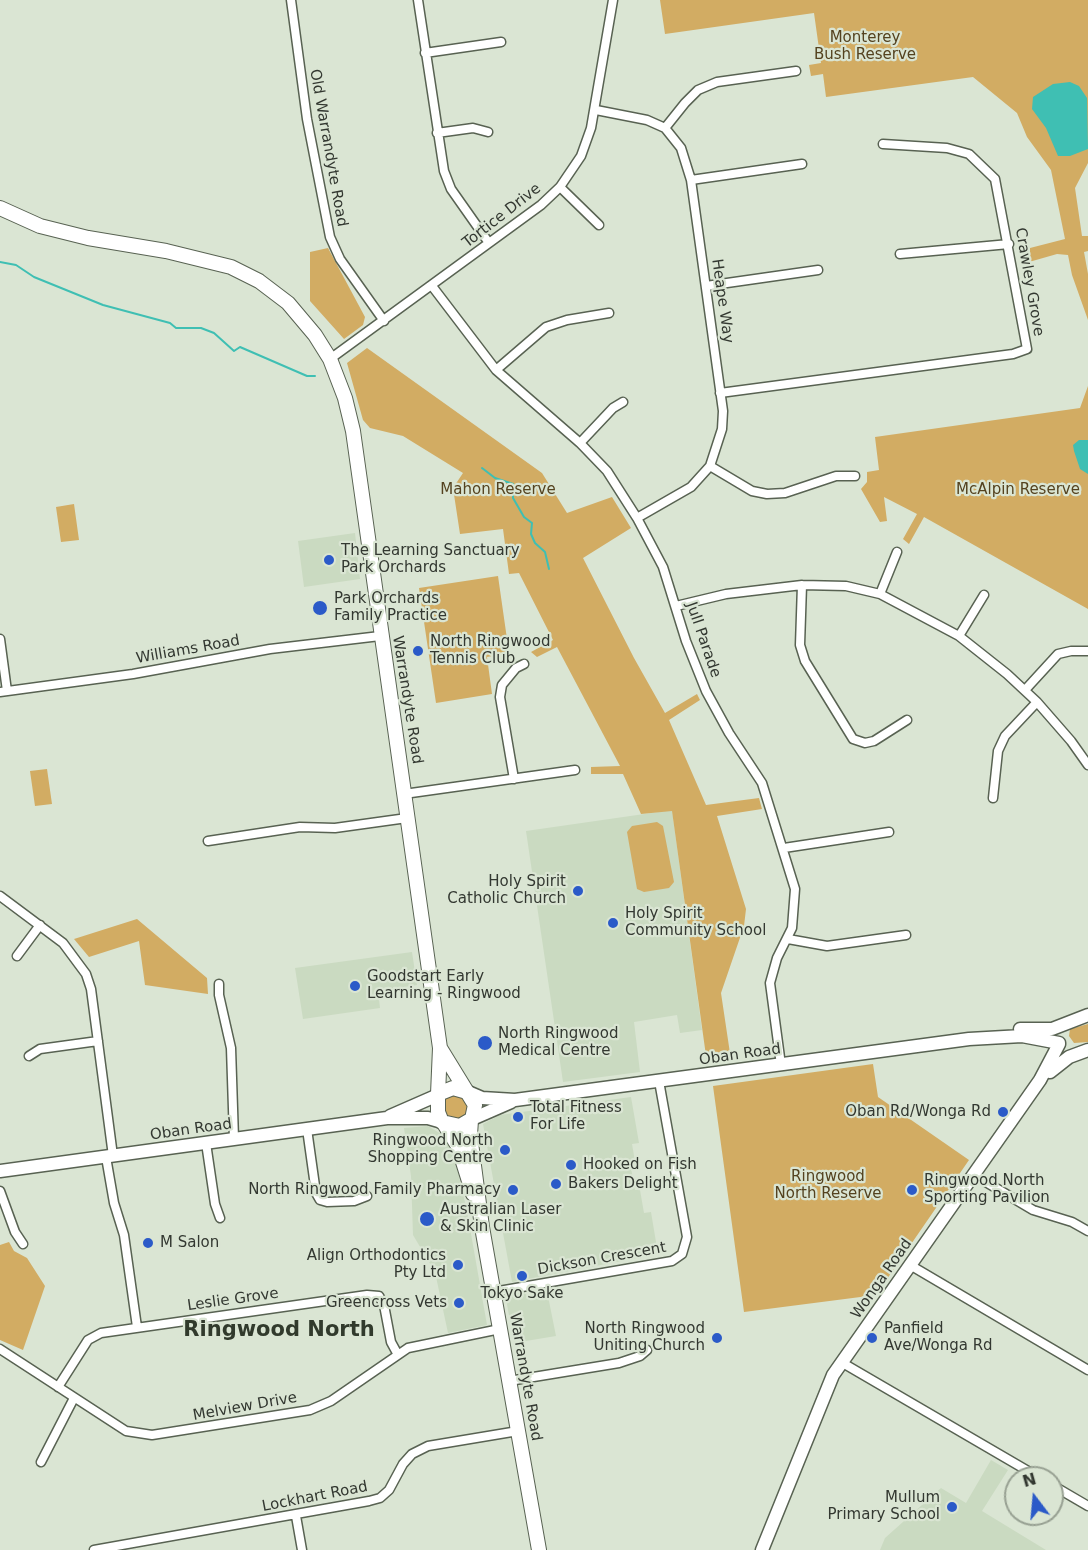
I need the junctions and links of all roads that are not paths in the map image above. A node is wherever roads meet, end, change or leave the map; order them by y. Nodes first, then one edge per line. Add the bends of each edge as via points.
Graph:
1 (291, 0) edge
2 (417, 0) edge
3 (613, 0) edge
4 (501, 42) dead end
5 (425, 53) junction
6 (796, 71) dead end
7 (596, 110) junction
8 (665, 128) junction
9 (488, 132) dead end
10 (437, 133) junction
11 (883, 144) dead end
12 (802, 164) dead end
13 (691, 180) junction
14 (560, 187) junction
15 (0, 208) edge
16 (599, 225) dead end
17 (489, 243) junction
18 (1009, 244) junction
19 (900, 254) dead end
20 (818, 270) dead end
21 (432, 286) junction
22 (706, 286) junction
23 (609, 313) dead end
24 (384, 321) junction
25 (330, 359) junction
26 (496, 370) junction
27 (720, 393) junction
28 (623, 402) dead end
29 (580, 443) junction
30 (710, 466) junction
31 (855, 476) dead end
32 (637, 518) junction
33 (897, 552) dead end
34 (802, 585) junction
35 (880, 594) junction
36 (984, 595) dead end
37 (676, 606) junction
38 (380, 636) junction
39 (959, 636) junction
40 (0, 639) edge
41 (1088, 651) edge
42 (524, 664) dead end
43 (1025, 690) junction
44 (4, 692) edge
45 (1037, 702) junction
46 (907, 720) dead end
47 (1088, 765) edge
48 (575, 770) dead end
49 (514, 779) junction
50 (404, 794) junction
51 (993, 798) dead end
52 (407, 818) junction
53 (889, 832) dead end
54 (208, 841) dead end
55 (783, 848) junction
56 (0, 896) edge
57 (40, 925) junction
58 (906, 935) dead end
59 (788, 939) junction
60 (17, 956) dead end
61 (219, 984) dead end
62 (1088, 1017) edge
63 (1067, 1023) junction
64 (969, 1039) junction
65 (1042, 1039) junction
66 (98, 1041) junction
67 (1059, 1043) junction
68 (440, 1048) junction
69 (1088, 1048) edge
70 (29, 1056) dead end
71 (781, 1065) junction
72 (1041, 1079) junction
73 (659, 1081) junction
74 (467, 1092) junction
75 (438, 1094) junction
76 (515, 1100) junction
77 (387, 1118) junction
78 (471, 1119) junction
79 (443, 1122) junction
80 (307, 1129) junction
81 (234, 1139) junction
82 (206, 1143) junction
83 (110, 1156) junction
84 (0, 1171) edge
85 (974, 1175) junction
86 (0, 1191) edge
87 (367, 1196) dead end
88 (479, 1210) junction
89 (220, 1218) dead end
90 (1088, 1231) edge
91 (23, 1244) dead end
92 (910, 1264) junction
93 (493, 1292) junction
94 (137, 1328) junction
95 (500, 1329) junction
96 (0, 1349) edge
97 (647, 1350) dead end
98 (397, 1353) junction
99 (841, 1362) junction
100 (1088, 1370) edge
101 (509, 1381) junction
102 (58, 1387) junction
103 (74, 1398) junction
104 (518, 1431) junction
105 (41, 1462) dead end
106 (1019, 1466) edge
107 (1064, 1492) edge
108 (1088, 1506) edge
109 (296, 1516) junction
110 (94, 1550) edge
111 (303, 1550) edge
112 (539, 1550) edge
113 (762, 1550) edge

1 - 24 street, Old Warrandyte Road via 325,219 340,259
2 - 5 street
3 - 7 street, Tortice Drive
4 - 5 street
5 - 10 street
6 - 8 street via 717,82 698,90
7 - 8 street via 647,120
7 - 14 street, Tortice Drive via 581,156
8 - 13 street, Heape Way via 681,148
9 - 10 street via 473,128
10 - 17 street via 451,189
11 - 18 street, Crawley Grove via 969,153 995,179
12 - 13 street
13 - 22 street, Heape Way
14 - 16 street
14 - 17 street, Tortice Drive
15 - 25 main road, Warrandyte Road via 40,226 231,267 259,281 288,303
17 - 21 street, Tortice Drive
18 - 19 street
18 - 27 street, Crawley Grove via 1027,349
20 - 22 street
21 - 24 street, Tortice Drive
21 - 26 street, Jull Parade
22 - 27 street, Heape Way
23 - 26 street via 546,327
24 - 25 street, Tortice Drive
25 - 38 main road, Warrandyte Road via 354,431
26 - 29 street, Jull Parade
27 - 30 street, Heape Way via 722,429
28 - 29 street
29 - 32 street, Jull Parade via 607,471
30 - 31 street via 752,491 767,494 785,493 836,476
30 - 32 street, Heape Way via 691,487
32 - 37 street, Jull Parade via 663,567
33 - 35 street
34 - 35 street via 846,586
34 - 37 street via 726,594
34 - 46 street via 800,645 805,661 853,739 874,741
35 - 39 street
36 - 39 street
37 - 55 street, Jull Parade via 703,684 762,783
38 - 44 street, Williams Road via 270,649
38 - 50 main road, Warrandyte Road
39 - 43 street
40 - 44 street
41 - 43 street via 1058,654
42 - 49 street via 502,685
43 - 45 street
45 - 47 street
45 - 51 street via 1005,736 998,751
48 - 49 street
49 - 50 street
50 - 52 main road, Warrandyte Road
52 - 54 street via 335,828 300,827
52 - 68 main road, Warrandyte Road
53 - 55 street
55 - 59 street, Jull Parade via 795,889
56 - 57 street
57 - 60 street
57 - 66 street via 81,963 91,989
58 - 59 street via 827,946
59 - 71 street, Jull Parade via 770,983
61 - 81 street via 231,1048
62 - 63 main road, Oban Road
63 - 64 main road, Oban Road via 1049,1029 1013,1029
63 - 67 main road, Wonga Road
64 - 65 main road, Oban Road
64 - 71 main road, Oban Road
65 - 67 main road, Oban Road
65 - 72 main road via 1046,1054
66 - 70 street via 40,1049
66 - 83 street
67 - 69 main road, Oban Road via 1072,1049
67 - 72 main road, Wonga Road
68 - 74 main road, Warrandyte Road
68 - 75 main road, Warrandyte Road
69 - 72 main road
71 - 73 main road, Oban Road
72 - 85 main road, Wonga Road
73 - 76 main road, Oban Road
73 - 93 street, Dickson Crescent via 687,1238 682,1254 672,1261
74 - 75 main road via 453,1088
74 - 76 main road, Oban Road via 482,1098
74 - 78 main road via 475,1105
75 - 77 main road, Oban Road
75 - 79 main road via 438,1112
76 - 78 main road, Oban Road
77 - 79 main road, Oban Road
77 - 80 main road, Oban Road
78 - 79 main road via 454,1126
78 - 88 main road, Warrandyte Road
79 - 88 main road, Warrandyte Road via 458,1146
80 - 81 main road, Oban Road
80 - 87 street via 320,1200 354,1202
81 - 82 main road, Oban Road
82 - 83 main road, Oban Road
82 - 89 street
83 - 84 main road, Oban Road
83 - 94 street via 114,1203 124,1235
85 - 90 street via 1033,1210
85 - 92 main road, Wonga Road
86 - 91 street
88 - 93 main road, Warrandyte Road
92 - 99 main road, Wonga Road
92 - 100 street
93 - 95 main road, Warrandyte Road
94 - 98 street, Leslie Grove via 379,1296
94 - 102 street, Leslie Grove via 94,1335
95 - 98 street, Melview Drive via 408,1347
95 - 101 main road, Warrandyte Road
96 - 102 street, Melview Drive
97 - 101 street via 619,1363
98 - 103 street, Melview Drive via 331,1401 310,1410 184,1431 139,1435
99 - 106 street
99 - 113 main road, Wonga Road
101 - 104 main road, Warrandyte Road
102 - 103 street, Melview Drive
103 - 105 street
104 - 109 street, Lockhart Road via 429,1446 412,1454 380,1498
104 - 112 main road, Warrandyte Road
107 - 108 street
109 - 110 street, Lockhart Road
109 - 111 street

